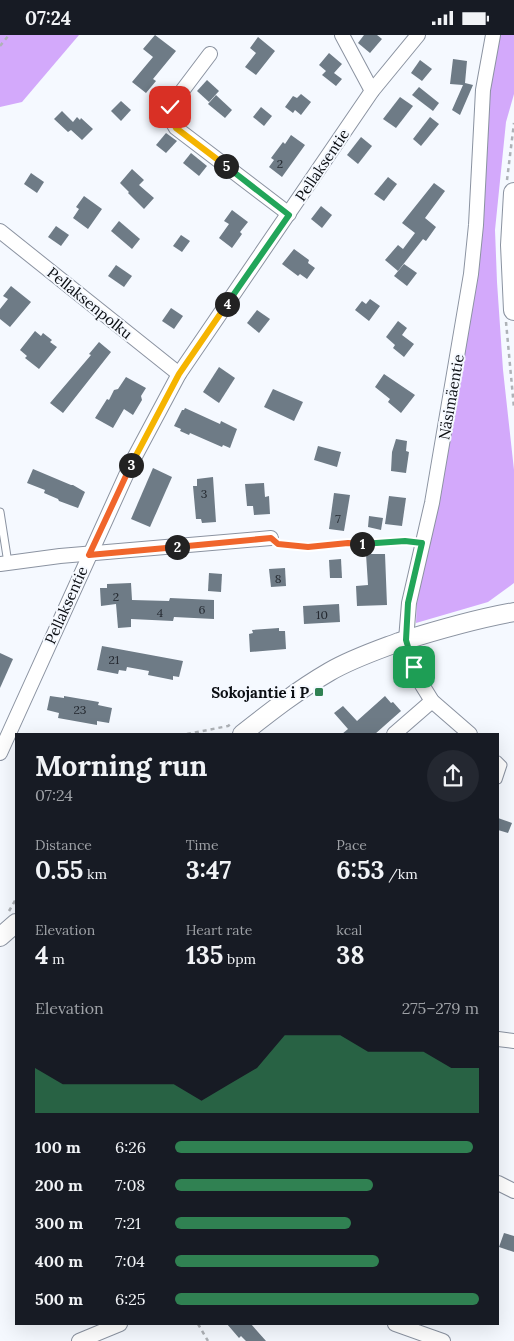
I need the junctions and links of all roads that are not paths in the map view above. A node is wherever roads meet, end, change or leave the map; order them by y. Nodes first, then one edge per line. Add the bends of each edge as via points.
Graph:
1 (342, 35) edge
2 (418, 35) edge
3 (493, 35) edge
4 (210, 55) dead end
5 (372, 91) junction
6 (514, 193) edge
7 (289, 215) junction
8 (0, 231) edge
9 (514, 310) edge
10 (179, 374) junction
11 (0, 512) edge
12 (271, 538) road end
13 (89, 555) junction
14 (4, 564) edge
15 (514, 612) edge
16 (406, 640) junction
17 (432, 701) junction
18 (243, 733) edge
19 (395, 733) edge
20 (469, 733) edge
21 (0, 753) edge
22 (499, 761) edge
23 (499, 776) edge
24 (15, 924) edge
25 (0, 937) edge
26 (499, 1039) edge
27 (514, 1041) edge
28 (499, 1184) edge
29 (514, 1191) edge
30 (118, 1325) edge
31 (398, 1325) edge
32 (79, 1341) edge
33 (443, 1341) edge

1 - 5 street
2 - 5 street, Pellaksentie
3 - 16 street, Näsimäentie via 483,89 471,274 432,503 408,603
4 - 7 street via 170,107 171,120 176,128
5 - 7 street, Pellaksentie
6 - 9 main road via 511,245
7 - 10 street, Pellaksentie
8 - 10 street, Pellaksenpolku
10 - 13 street, Pellaksentie via 132,462
11 - 14 lane
12 - 13 street
13 - 14 street
13 - 21 street, Pellaksentie
15 - 16 street
16 - 17 street, Näsimäentie via 420,680
16 - 18 street via 331,671
17 - 19 street
17 - 20 street, Näsimäentie
22 - 23 lane via 502,765
24 - 25 street
26 - 27 street
28 - 29 street
30 - 32 street
31 - 33 street

